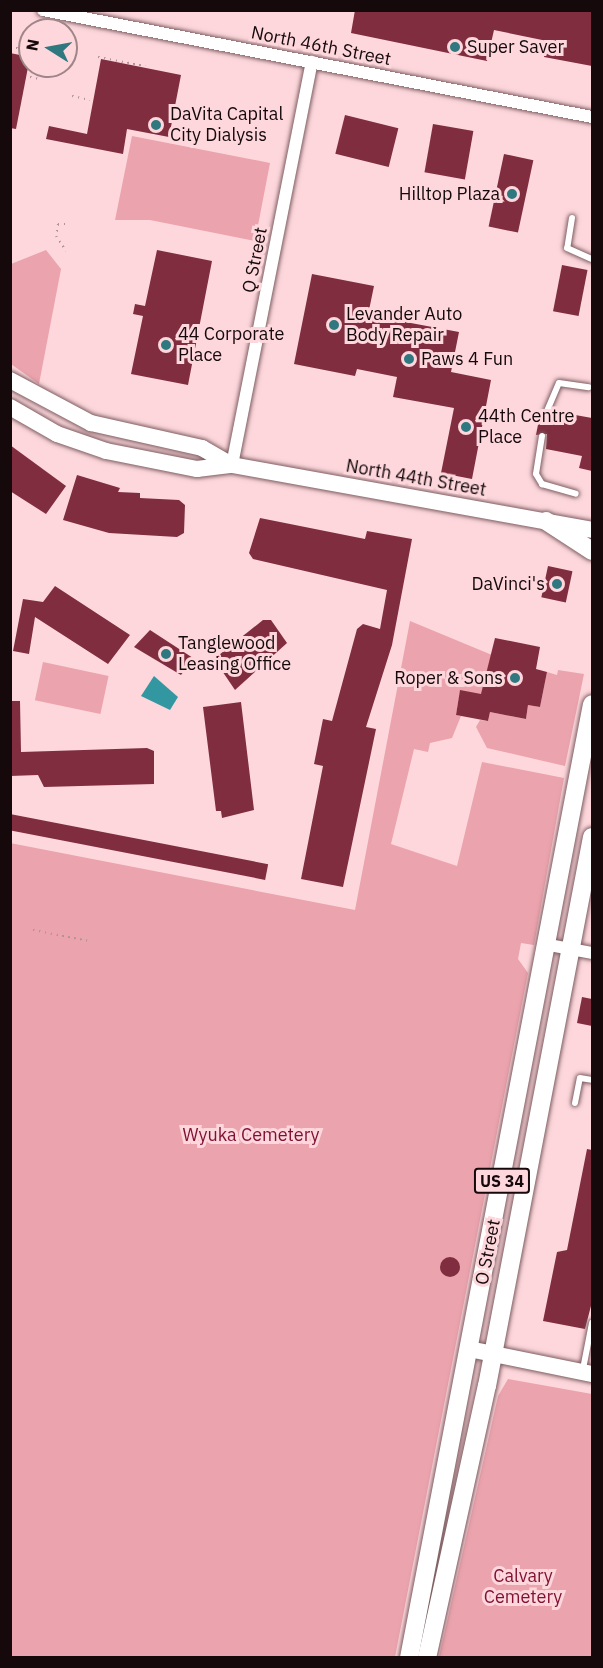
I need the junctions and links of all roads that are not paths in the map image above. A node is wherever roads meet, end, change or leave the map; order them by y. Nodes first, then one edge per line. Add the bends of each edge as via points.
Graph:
1 (44, 10) edge
2 (312, 62) junction
3 (592, 117) edge
4 (572, 218) dead end
5 (592, 259) edge
6 (10, 380) edge
7 (589, 387) dead end
8 (10, 407) edge
9 (547, 411) dead end
10 (542, 436) dead end
11 (232, 465) junction
12 (576, 494) dead end
13 (546, 521) junction
14 (592, 530) edge
15 (592, 551) edge
16 (592, 704) edge
17 (592, 837) edge
18 (549, 945) junction
19 (573, 949) junction
20 (592, 953) edge
21 (592, 1080) edge
22 (575, 1103) dead end
23 (592, 1323) edge
24 (469, 1349) junction
25 (493, 1354) junction
26 (588, 1373) edge
27 (409, 1658) edge
28 (428, 1658) edge

1 - 2 street, North 46th Street
2 - 3 street, North 46th Street
2 - 11 street, Q Street
4 - 5 lane via 567,248
6 - 11 main road, North 44th Street via 91,423 202,448
7 - 9 lane via 559,382
8 - 11 main road, North 44th Street via 57,434 106,451 197,469
10 - 12 lane via 536,474 542,484
11 - 13 main road, North 44th Street
13 - 14 main road, North 44th Street
13 - 15 main road
16 - 18 main road, O Street / US 34
17 - 19 main road, O Street / US 34
18 - 19 street
18 - 24 main road, O Street / US 34
19 - 20 street
19 - 25 main road, O Street / US 34
21 - 22 lane via 580,1078
23 - 26 lane
24 - 25 main road
24 - 27 main road, O Street / US 34
25 - 26 main road
25 - 28 main road, O Street / US 34

